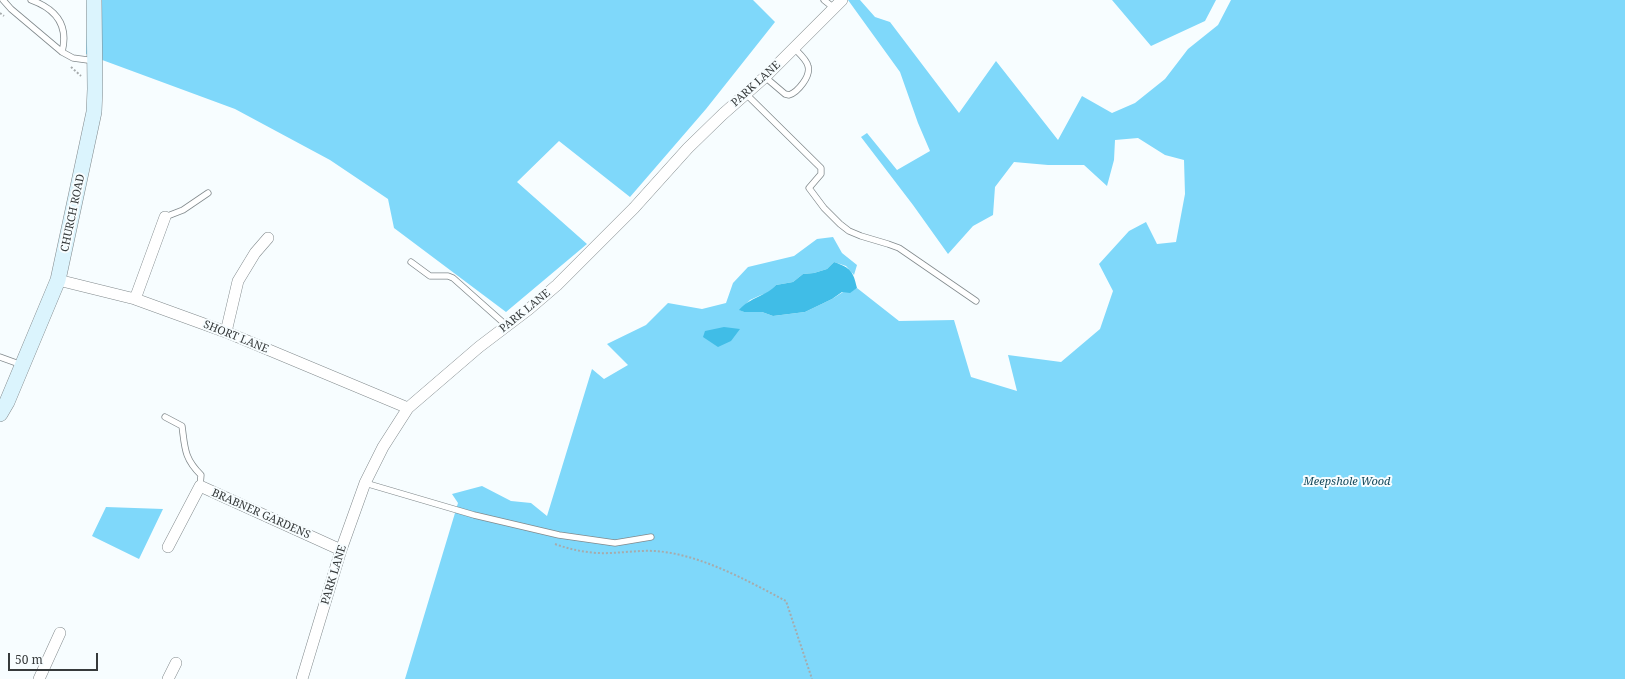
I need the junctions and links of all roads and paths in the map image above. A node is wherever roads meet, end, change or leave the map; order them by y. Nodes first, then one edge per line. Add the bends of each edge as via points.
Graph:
1 (12, 0) edge
2 (32, 0) edge
3 (94, 0) edge
4 (824, 0) edge
5 (842, 0) edge
6 (4, 2) edge
7 (834, 8) junction
8 (794, 48) junction
9 (62, 52) junction
10 (95, 61) junction
11 (765, 78) junction
12 (746, 94) junction
13 (208, 193) dead end
14 (165, 217) joint
15 (268, 238) dead end
16 (411, 262) dead end
17 (58, 280) junction
18 (135, 299) junction
19 (976, 300) dead end
20 (507, 326) junction
21 (226, 332) junction
22 (0, 357) edge
23 (23, 365) junction
24 (408, 408) junction
25 (0, 414) edge
26 (165, 416) dead end
27 (365, 483) junction
28 (200, 486) junction
29 (651, 537) dead end
30 (554, 544) dead end
31 (168, 547) dead end
32 (341, 550) junction
33 (60, 633) dead end
34 (176, 663) dead end
35 (39, 679) edge
36 (168, 679) edge
37 (302, 679) edge
38 (812, 679) edge

1 - 6 lane
2 - 9 lane via 44,6 60,20 64,38
3 - 10 street, CHURCH ROAD
4 - 7 lane
5 - 7 street, PARK LANE
6 - 9 lane
7 - 8 street, PARK LANE
8 - 11 street, PARK LANE
8 - 11 lane via 809,69 796,90 789,95 785,94
9 - 10 lane via 73,58
10 - 17 street, CHURCH ROAD via 94,112
11 - 12 street, PARK LANE
12 - 19 lane via 821,168 821,174 809,188 840,224 862,236 899,248
12 - 20 street, PARK LANE via 688,148 634,208 557,285
13 - 14 lane via 183,210
14 - 18 street
15 - 21 street via 255,253 238,281
16 - 20 lane via 430,276 453,278
17 - 18 street, SHORT LANE
17 - 23 street, CHURCH ROAD
18 - 21 street, SHORT LANE
20 - 24 street, PARK LANE
21 - 24 street, SHORT LANE
22 - 23 lane
23 - 25 street, CHURCH ROAD
24 - 27 street, PARK LANE via 383,447
26 - 28 lane via 182,426 183,443 189,460 201,475
27 - 29 lane via 474,515 559,535 615,543
27 - 32 street, PARK LANE
28 - 31 street, BRABNER GARDENS
28 - 32 street, BRABNER GARDENS
30 - 38 path via 598,553 654,551 683,555 738,576 786,601
32 - 37 street, PARK LANE
33 - 35 street
34 - 36 street

